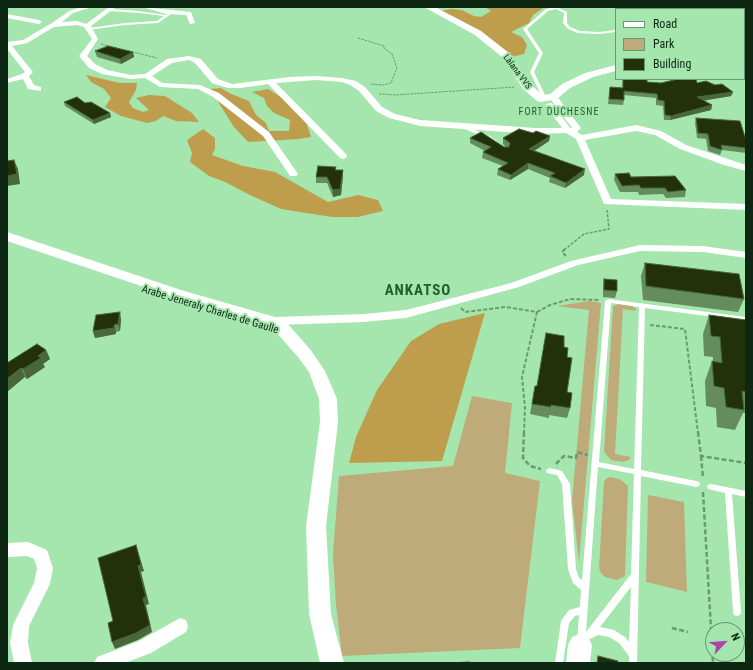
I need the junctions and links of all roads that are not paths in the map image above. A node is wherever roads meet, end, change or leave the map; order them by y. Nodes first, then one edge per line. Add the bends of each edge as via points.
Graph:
1 (89, 7) edge
2 (145, 7) edge
3 (428, 7) edge
4 (112, 9) edge
5 (8, 14) edge
6 (170, 14) junction
7 (39, 22) dead end
8 (192, 23) dead end
9 (52, 26) junction
10 (88, 28) junction
11 (615, 31) edge
12 (7, 44) edge
13 (615, 68) edge
14 (25, 76) junction
15 (147, 76) junction
16 (7, 81) edge
17 (270, 82) junction
18 (38, 89) dead end
19 (549, 98) junction
20 (559, 118) junction
21 (459, 126) junction
22 (568, 130) junction
23 (535, 131) junction
24 (580, 138) junction
25 (506, 150) edge
26 (343, 156) dead end
27 (746, 168) edge
28 (293, 174) dead end
29 (746, 207) edge
30 (7, 236) edge
31 (7, 244) edge
32 (746, 255) edge
33 (642, 306) junction
34 (746, 319) edge
35 (269, 320) junction
36 (247, 322) junction
37 (288, 334) junction
38 (596, 461) junction
39 (550, 471) road end
40 (637, 473) junction
41 (696, 484) dead end
42 (711, 487) dead end
43 (728, 490) junction
44 (746, 494) edge
45 (7, 550) edge
46 (634, 577) junction
47 (586, 588) junction
48 (583, 610) junction
49 (737, 612) dead end
50 (180, 626) dead end
51 (582, 648) edge
52 (633, 659) edge
53 (23, 663) edge
54 (103, 663) edge
55 (332, 663) edge
56 (559, 663) edge

1 - 9 street via 71,12
2 - 6 street
3 - 19 street, Làlana VVS via 478,33 506,55 527,87 537,97
4 - 6 lane
4 - 10 street
5 - 7 street
6 - 8 street via 189,13
6 - 10 lane via 158,22
9 - 10 street via 77,23
9 - 12 street via 25,42
10 - 15 street via 95,39 83,56 92,66 118,75
11 - 19 lane via 580,32 569,28 565,23 566,13 556,8 547,10 525,29 540,53 532,72
12 - 14 street via 30,72
13 - 19 street via 589,75
14 - 16 street
14 - 18 street via 31,87
15 - 17 street via 170,61 189,58 198,61 215,82 231,86
15 - 28 street via 160,85 200,87 216,95 266,134
17 - 21 street via 316,78 342,80 362,89 379,109 392,116 420,124
17 - 26 street
19 - 20 street
19 - 22 street via 577,128
20 - 22 street
20 - 23 street via 556,124
21 - 23 street
21 - 25 lane via 488,137
22 - 23 street
22 - 24 street
24 - 27 street via 636,128 658,133 683,147
24 - 29 street via 606,202
30 - 35 street, Arabe Jeneraly Charles de Gaulle via 176,293
31 - 36 street, Arabe Jeneraly Charles de Gaulle
32 - 35 street via 703,249 640,248 575,263 515,285 406,314 364,318
33 - 34 lane
33 - 38 lane via 608,301
33 - 40 lane
35 - 36 street
35 - 37 street, Arabe Jeneraly Charles de Gaulle
36 - 37 street, Arabe Jeneraly Charles de Gaulle
37 - 55 street via 317,371 328,399 329,422 316,526 320,614
38 - 40 lane
38 - 47 lane
39 - 47 lane via 559,474 566,484 572,569 576,580
40 - 41 lane
40 - 46 lane
42 - 43 lane
43 - 44 lane
43 - 49 lane
45 - 53 street via 28,549 41,555 45,568 42,584 21,625 19,643
46 - 51 lane
46 - 52 lane
47 - 48 lane
48 - 51 lane
48 - 56 lane via 572,613 565,621
50 - 54 street via 145,648
51 - 52 lane via 597,631 611,633 622,640

